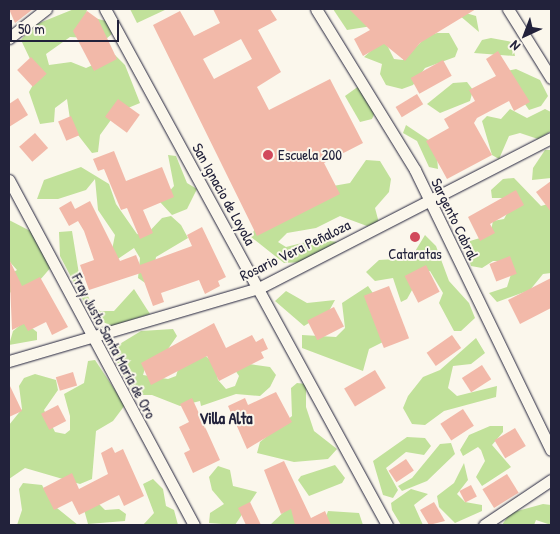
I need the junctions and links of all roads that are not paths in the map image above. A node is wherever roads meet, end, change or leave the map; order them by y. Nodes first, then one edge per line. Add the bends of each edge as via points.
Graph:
1 (46, 9) edge
2 (105, 9) edge
3 (316, 9) edge
4 (508, 9) edge
5 (9, 38) edge
6 (551, 78) edge
7 (551, 138) edge
8 (9, 180) edge
9 (429, 201) junction
10 (259, 288) junction
11 (93, 338) junction
12 (9, 361) edge
13 (551, 450) edge
14 (551, 480) edge
15 (194, 525) edge
16 (387, 525) edge
17 (484, 525) edge

1 - 5 street
2 - 10 street, San Ignacio de Loyola
3 - 9 street, Sargento Cabral via 415,170
4 - 6 street
7 - 9 street, Rosario Vera Peñaloza
8 - 11 street, Fray Justo Santa María de Oro
9 - 10 street, Rosario Vera Peñaloza
9 - 13 street, Sargento Cabral
10 - 11 street, Rosario Vera Peñaloza
10 - 16 street, San Ignacio de Loyola
11 - 12 street, Rosario Vera Peñaloza
11 - 15 street, Fray Justo Santa María de Oro
14 - 17 street

